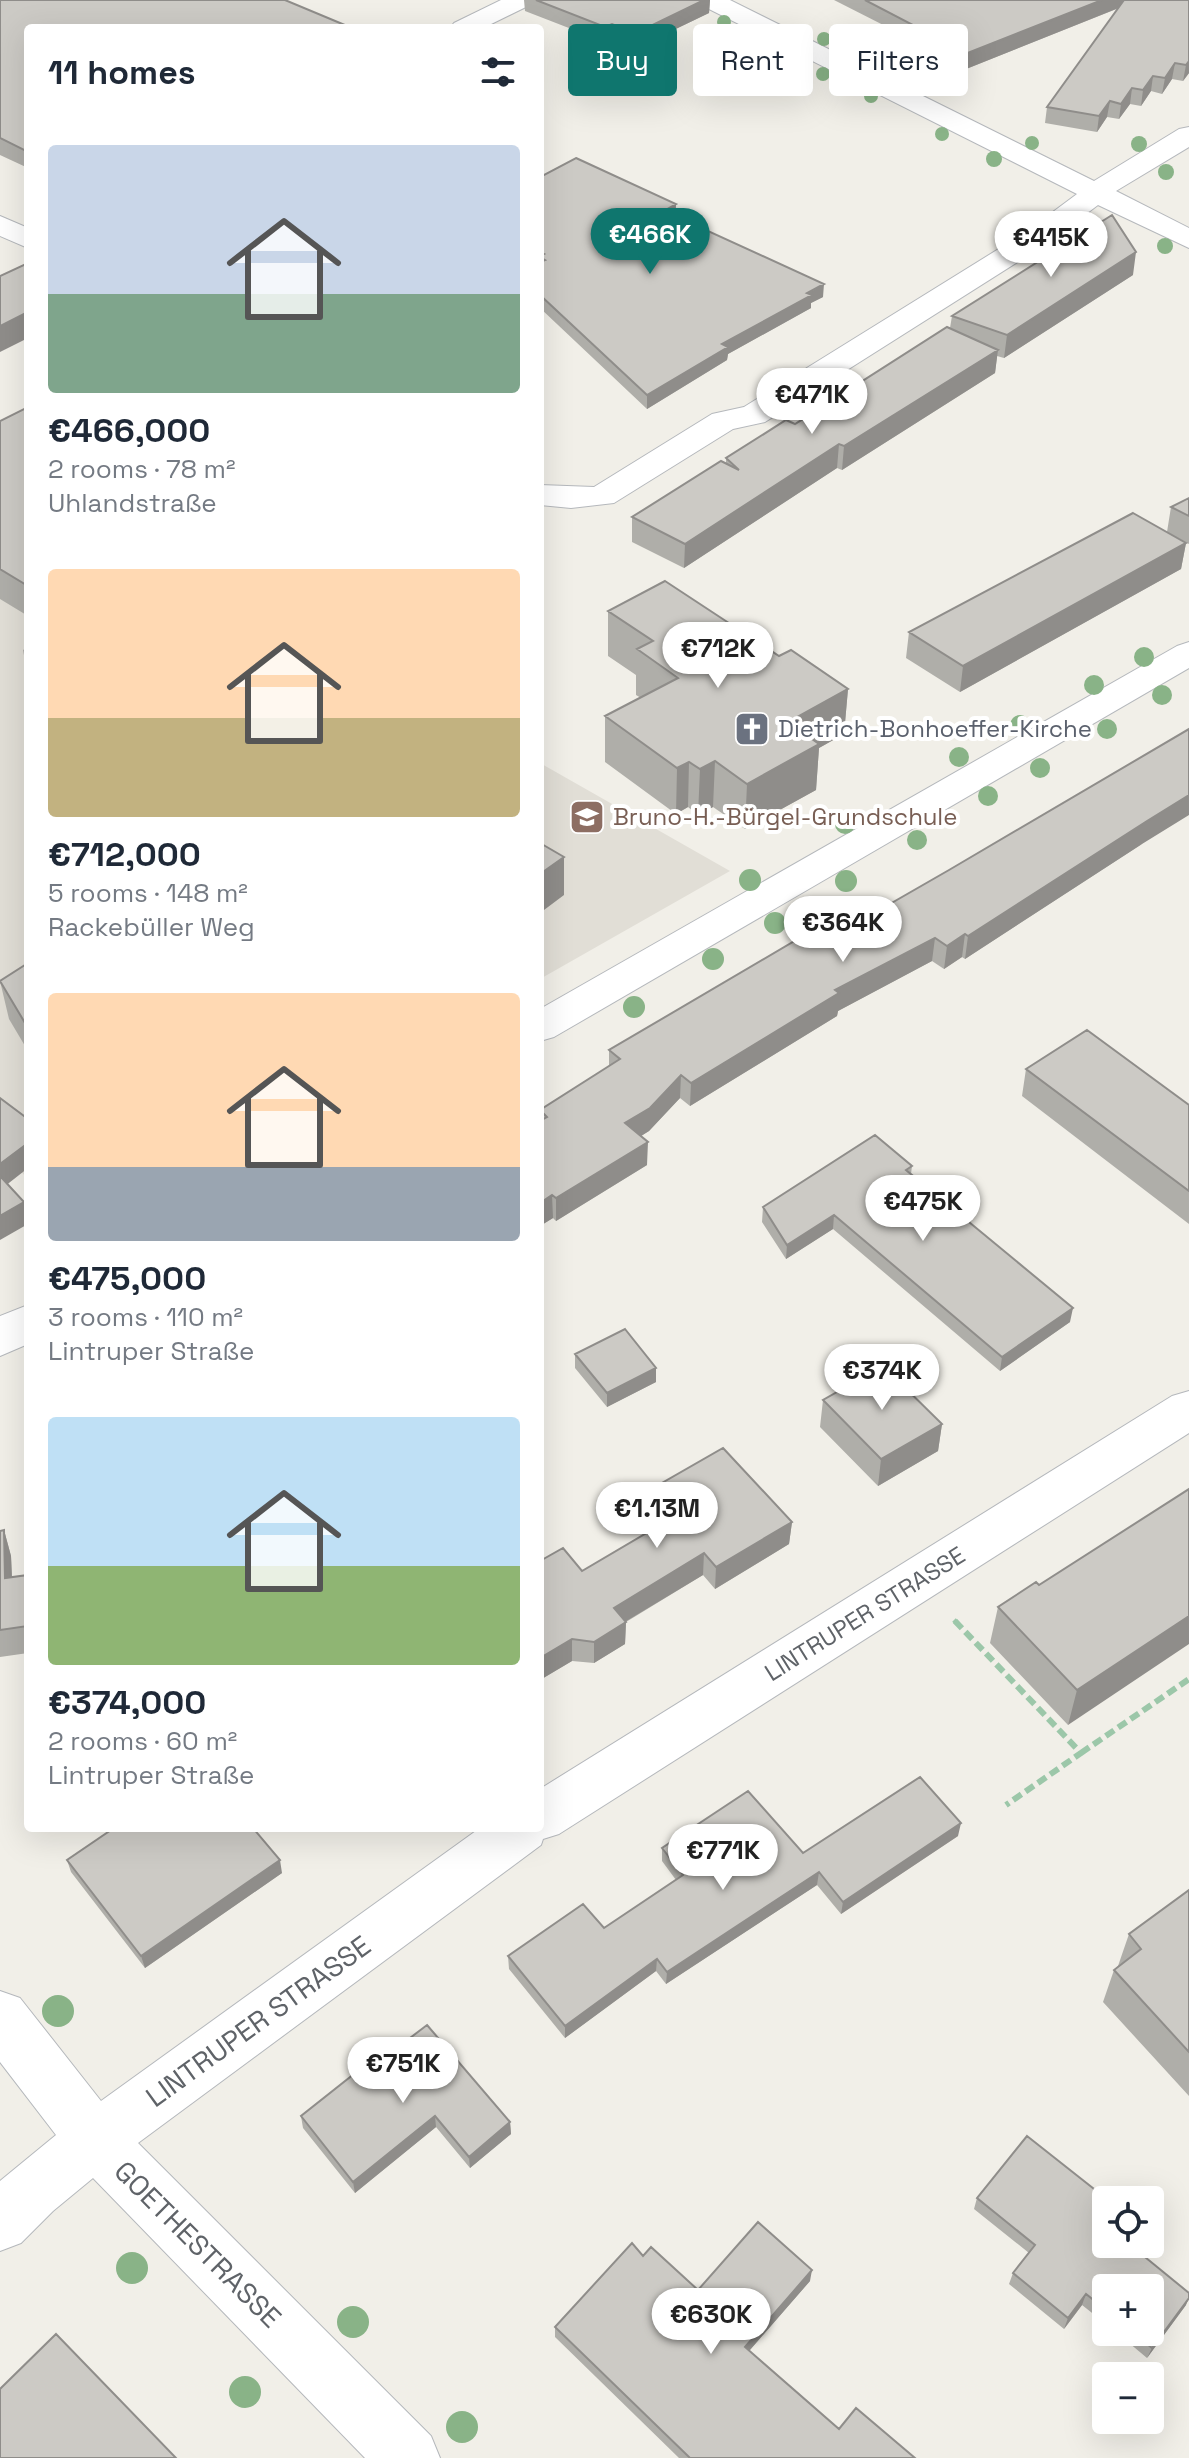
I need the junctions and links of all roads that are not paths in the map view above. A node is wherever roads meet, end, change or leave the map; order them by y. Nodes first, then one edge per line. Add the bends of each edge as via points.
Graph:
1 (521, 0) edge
2 (710, 0) edge
3 (471, 24) edge
4 (1189, 135) edge
5 (1095, 193) junction
6 (1189, 239) edge
7 (555, 497) edge
8 (1189, 653) edge
9 (544, 1025) edge
10 (24, 1324) edge
11 (0, 1338) edge
12 (1189, 1409) edge
13 (544, 1815) edge
14 (517, 1832) edge
15 (0, 2017) edge
16 (95, 2140) junction
17 (0, 2222) edge
18 (409, 2458) edge

1 - 3 street
2 - 5 street
4 - 5 street
5 - 6 street
5 - 7 street via 1036,238 754,415 723,421 602,496
8 - 9 street
10 - 11 street
12 - 13 street, LINTRUPER STRASSE
14 - 16 street, LINTRUPER STRASSE
15 - 16 street, GOETHESTRASSE
16 - 17 street, LINTRUPER STRASSE
16 - 18 street, GOETHESTRASSE

